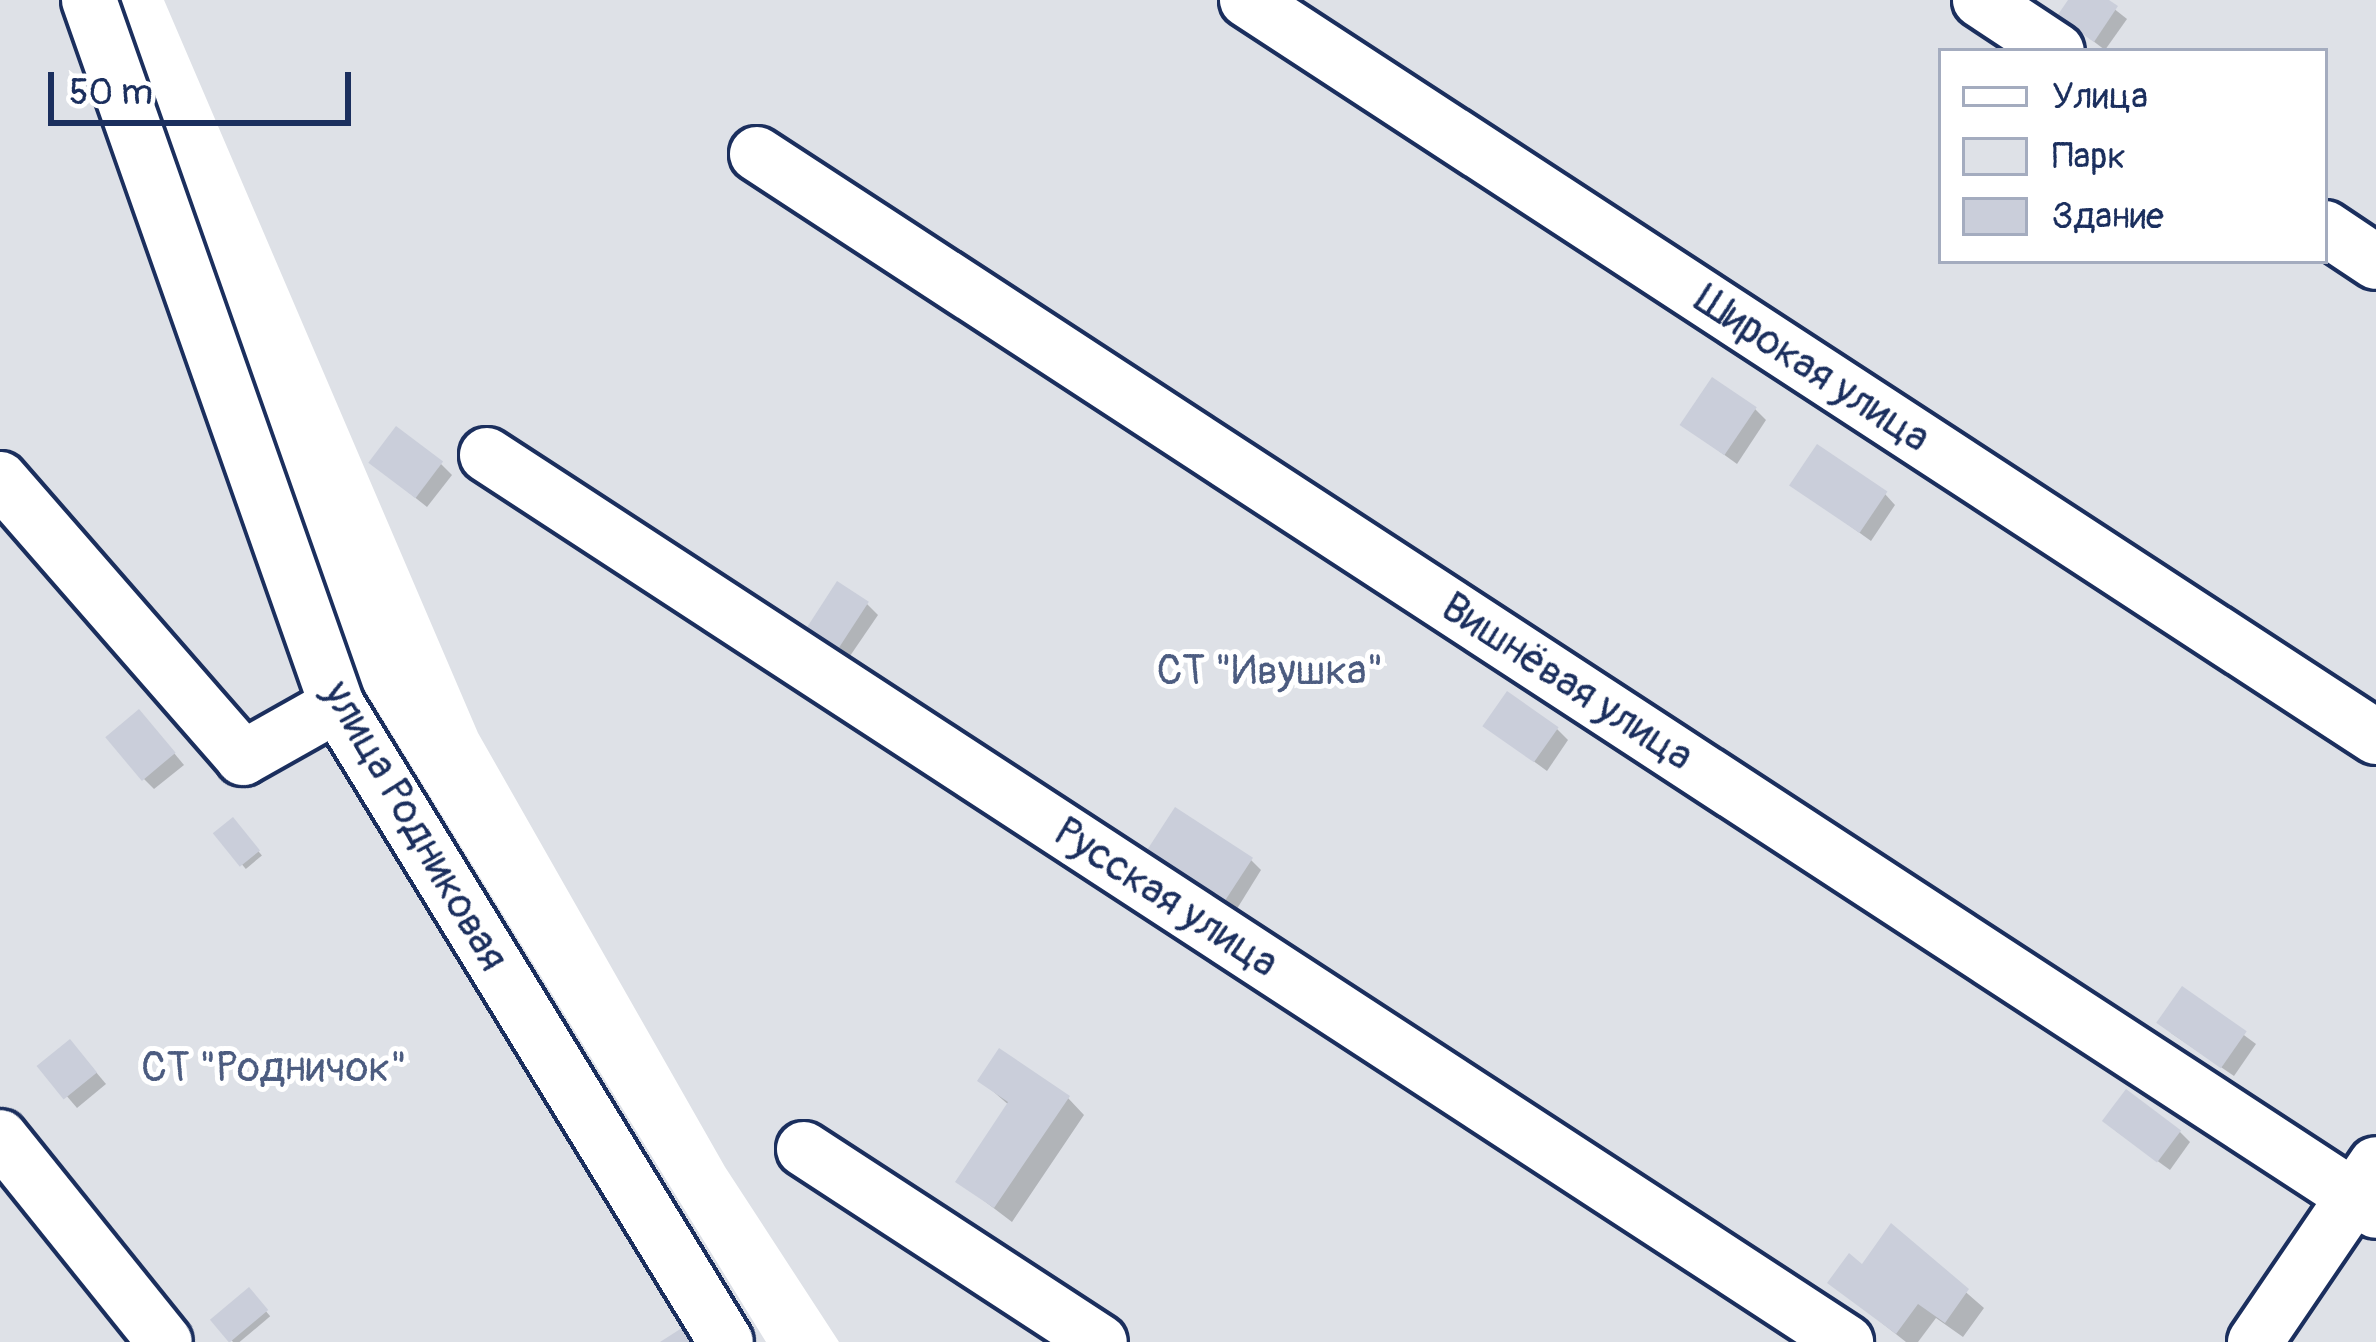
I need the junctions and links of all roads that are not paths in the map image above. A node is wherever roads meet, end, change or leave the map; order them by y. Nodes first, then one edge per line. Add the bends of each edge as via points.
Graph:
1 (89, 0) edge
2 (1247, 0) edge
3 (1980, 0) edge
4 (2052, 48) edge
5 (758, 154) dead end
6 (2328, 230) edge
7 (2376, 262) edge
8 (487, 455) dead end
9 (0, 479) edge
10 (337, 705) junction
11 (2376, 737) edge
12 (0, 1137) edge
13 (804, 1150) dead end
14 (2369, 1191) edge
15 (165, 1342) edge
16 (725, 1342) edge
17 (1100, 1342) edge
18 (1846, 1342) edge
19 (2255, 1342) edge

1 - 10 street, улица Родниковая
2 - 11 street, Широкая улица
3 - 4 street
5 - 14 street, Вишнёвая улица
6 - 7 street
8 - 18 street, Русская улица
9 - 10 street via 244,758
10 - 16 street, улица Родниковая
12 - 15 street
13 - 17 street
14 - 19 street

